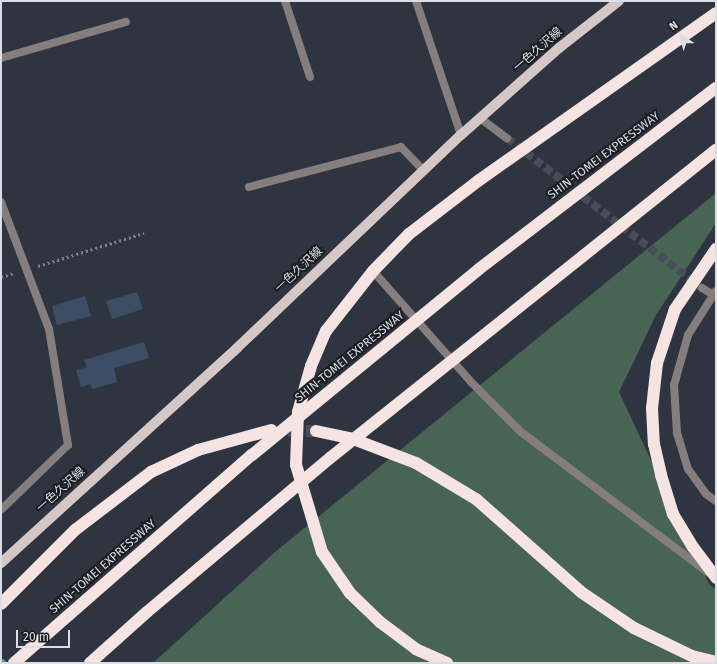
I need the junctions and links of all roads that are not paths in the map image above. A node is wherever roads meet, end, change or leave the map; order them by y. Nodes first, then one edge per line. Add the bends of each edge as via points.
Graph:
1 (285, 1) edge
2 (416, 1) edge
3 (619, 1) edge
4 (716, 13) edge
5 (126, 22) dead end
6 (1, 58) edge
7 (310, 76) dead end
8 (716, 88) edge
9 (480, 118) junction
10 (461, 135) junction
11 (507, 138) tunnel mouth
12 (716, 150) edge
13 (424, 171) junction
14 (249, 187) dead end
15 (1, 202) edge
16 (716, 249) edge
17 (373, 271) junction
18 (702, 288) tunnel mouth
19 (714, 292) edge
20 (271, 430) dead end
21 (316, 431) tunnel mouth
22 (716, 501) edge
23 (1, 510) edge
24 (1, 563) edge
25 (716, 578) edge
26 (1, 604) edge
27 (716, 662) edge
28 (14, 663) edge
29 (90, 663) edge
30 (448, 663) edge

1 - 7 street
2 - 10 street
3 - 9 main road, 一色久沢線 via 559,48
4 - 17 highway via 478,181 409,234
5 - 6 street
8 - 28 highway, SHIN-TOMEI EXPRESSWAY via 479,269 252,455
9 - 10 main road, 一色久沢線
9 - 11 street
10 - 13 main road, 一色久沢線
12 - 29 highway via 330,458
13 - 14 street via 401,147
13 - 24 main road, 一色久沢線 via 237,348
15 - 23 street via 49,329 68,445
16 - 25 highway via 676,309 657,363 652,408 654,444 660,475 673,514
17 - 25 street via 472,383 520,432
17 - 30 highway via 326,331 311,366 298,412 296,465 322,552 350,593 380,622 416,649
18 - 19 street
19 - 22 street via 688,335 674,385 677,433 688,469 706,494
20 - 26 highway via 198,450 151,472 75,530
21 - 27 highway via 353,439 416,463 476,499 581,592 634,628 692,656

